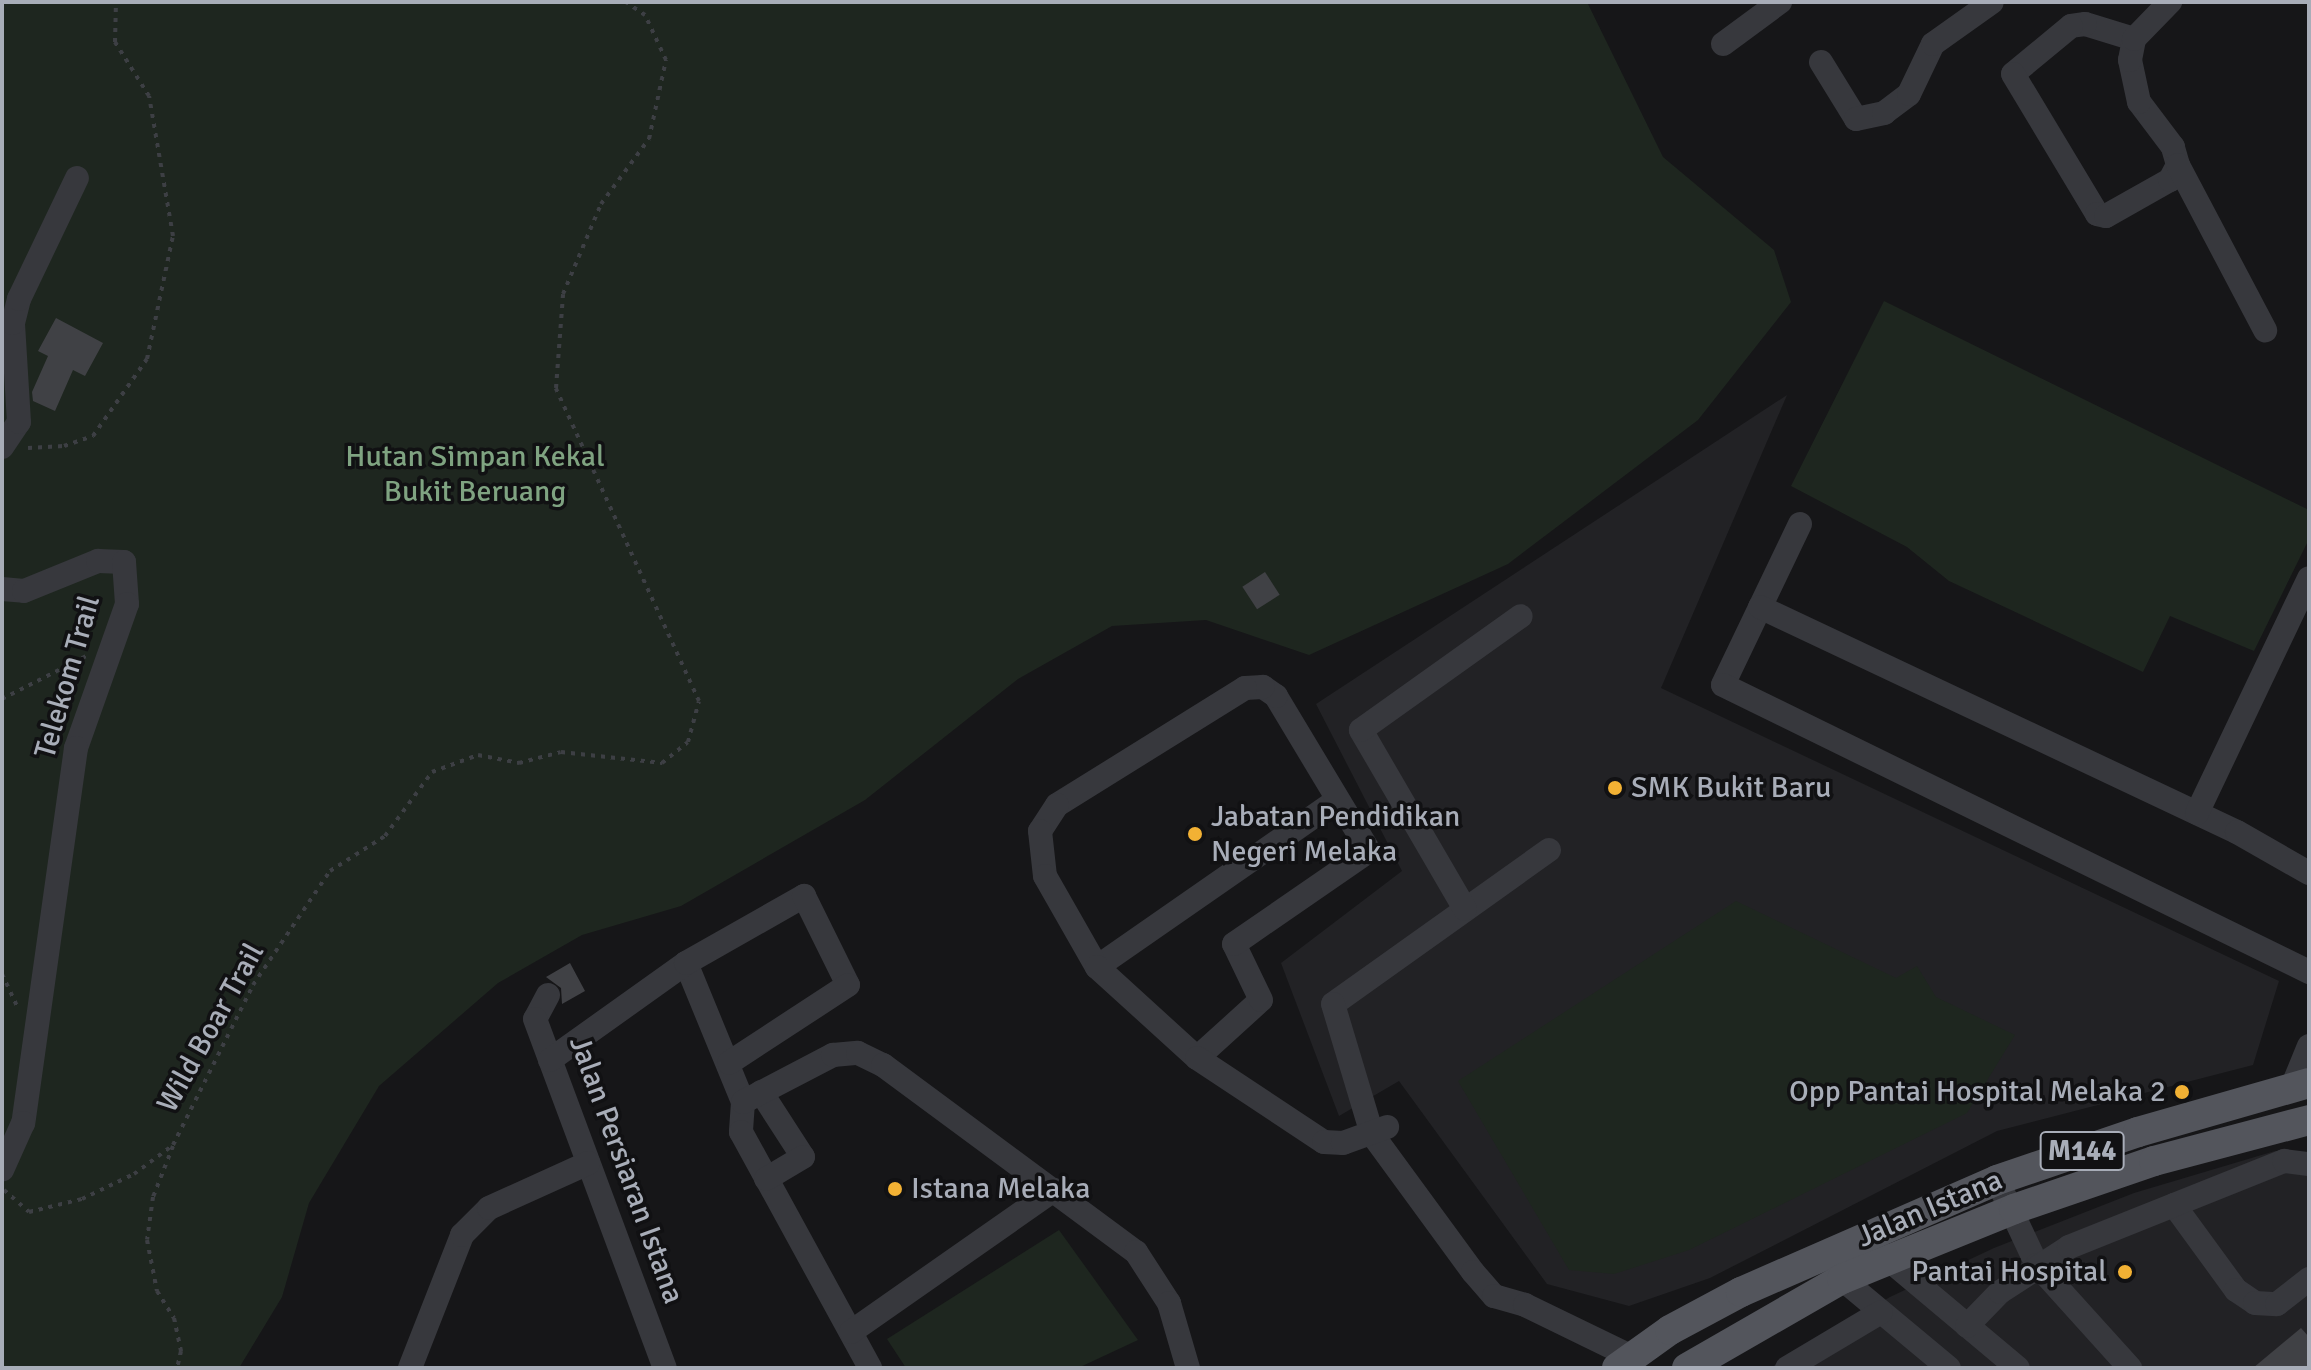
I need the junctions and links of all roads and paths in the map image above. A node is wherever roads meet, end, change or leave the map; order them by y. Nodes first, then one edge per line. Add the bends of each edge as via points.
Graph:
1 (116, 2) edge
2 (626, 2) edge
3 (1740, 2) edge
4 (1780, 2) edge
5 (1992, 2) edge
6 (2170, 2) edge
7 (1752, 23) junction
8 (2134, 39) junction
9 (1723, 44) dead end
10 (1821, 62) dead end
11 (2178, 165) junction
12 (77, 178) dead end
13 (2265, 330) dead end
14 (10, 448) edge
15 (1800, 524) dead end
16 (2309, 578) edge
17 (2, 589) edge
18 (1760, 607) junction
19 (1521, 616) dead end
20 (113, 643) junction
21 (2, 699) edge
22 (1336, 801) junction
23 (2197, 813) junction
24 (1549, 850) dead end
25 (2309, 873) edge
26 (1465, 909) junction
27 (686, 963) junction
28 (1097, 967) junction
29 (2309, 972) edge
30 (548, 995) dead end
31 (2309, 1046) edge
32 (1197, 1058) junction
33 (550, 1060) junction
34 (729, 1063) junction
35 (2301, 1084) edge
36 (752, 1097) junction
37 (2309, 1120) edge
38 (1376, 1123) junction
39 (173, 1145) junction
40 (588, 1163) junction
41 (2305, 1168) edge
42 (2, 1170) edge
43 (766, 1179) junction
44 (1997, 1180) junction
45 (2, 1188) edge
46 (1054, 1190) junction
47 (2174, 1205) junction
48 (2014, 1209) junction
49 (1862, 1238) junction
50 (1888, 1260) junction
51 (2037, 1265) junction
52 (1842, 1279) junction
53 (2309, 1279) edge
54 (1785, 1309) junction
55 (1881, 1312) junction
56 (1969, 1328) junction
57 (851, 1332) junction
58 (1627, 1364) edge
59 (1945, 1365) edge
60 (177, 1368) edge
61 (410, 1368) edge
62 (665, 1368) edge
63 (870, 1368) edge
64 (1188, 1368) edge
65 (1687, 1368) edge
66 (1787, 1368) edge
67 (2018, 1368) edge
68 (2130, 1368) edge

1 - 14 path via 115,42 149,96 173,236 147,359 93,436 64,446
2 - 39 path, Wild Boar Trail via 645,15 666,60 649,139 601,204 563,294 556,388 699,701 688,742 662,763 561,752 519,763 478,755 432,772 385,836 330,871 253,985
3 - 7 street
4 - 7 street
5 - 10 street via 1933,44 1909,94 1884,113 1856,119
6 - 8 street
7 - 9 street
8 - 11 street via 2132,83
8 - 11 street via 2085,24 2071,26 2013,74 2097,214 2106,216 2170,180
11 - 13 street
12 - 14 street via 19,299 13,323 19,422
15 - 18 street
16 - 23 street
17 - 20 street, Telekom Trail via 24,591 98,561 124,562 127,604
18 - 23 street
18 - 29 street via 1723,685
19 - 26 street via 1361,730
20 - 21 path
20 - 42 street, Telekom Trail via 76,748 23,1123
22 - 28 street
22 - 28 street via 1276,696 1263,687 1245,688 1057,805 1040,831 1045,876
22 - 32 street via 1369,851 1234,944 1261,1000
23 - 25 street
24 - 26 street
26 - 38 street via 1333,1004
27 - 33 street
27 - 34 street
27 - 34 street via 804,896 848,985
28 - 32 street
30 - 33 street, Jalan Persiaran Istana via 535,1019
31 - 35 street
32 - 38 street via 1324,1142 1343,1143
33 - 40 street, Jalan Persiaran Istana
34 - 36 street
35 - 44 main road, Jalan Istana / M144
36 - 43 street via 741,1132
36 - 43 street via 803,1157
36 - 46 street via 833,1055 858,1053 883,1065
37 - 48 main road, Jalan Istana / M144 via 2154,1161
38 - 58 street via 1483,1264 1525,1305
39 - 45 path, Wild Boar Trail via 134,1174 69,1202 29,1212
39 - 60 path via 153,1197 147,1240 157,1291 176,1329 181,1351
40 - 61 street via 489,1208 462,1235
40 - 62 street, Jalan Persiaran Istana
41 - 47 street via 2284,1161
43 - 57 street
44 - 48 street
44 - 49 main road, Jalan Istana / M144
46 - 57 street
46 - 64 street via 1136,1252 1169,1303
47 - 51 street
47 - 53 street via 2236,1290 2255,1303 2277,1304
48 - 50 main road, Jalan Istana / M144
48 - 51 street
49 - 50 street
49 - 58 main road, Jalan Istana / M144 via 1741,1292
50 - 52 main road, Jalan Istana / M144
50 - 56 street
51 - 56 street
51 - 68 street
52 - 54 main road, Jalan Istana / M144
52 - 55 street
54 - 58 main road via 1716,1329 1663,1362
54 - 65 main road, Jalan Istana / M144
55 - 59 street
55 - 66 street
56 - 59 street
56 - 67 street
57 - 63 street

